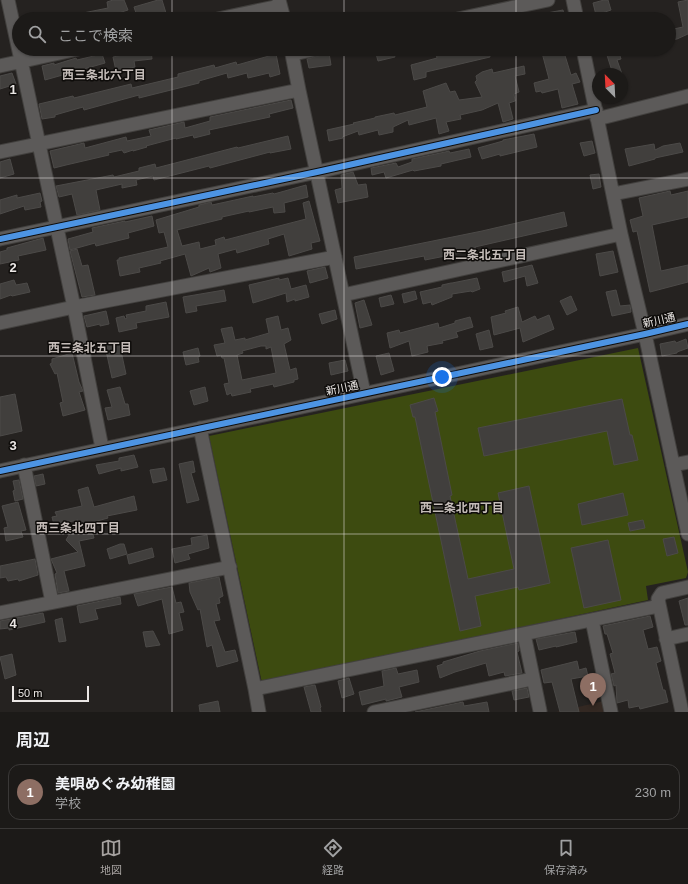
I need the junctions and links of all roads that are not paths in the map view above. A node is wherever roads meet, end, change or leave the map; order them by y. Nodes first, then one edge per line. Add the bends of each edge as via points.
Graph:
1 (8, 0) edge
2 (548, 0) edge
3 (573, 0) edge
4 (280, 3) edge
5 (245, 12) edge
6 (491, 12) edge
7 (576, 12) edge
8 (12, 19) edge
9 (20, 56) edge
10 (45, 56) edge
11 (293, 56) edge
12 (584, 56) edge
13 (21, 61) junction
14 (0, 66) edge
15 (299, 90) junction
16 (688, 96) edge
17 (597, 115) junction
18 (38, 143) junction
19 (0, 152) edge
20 (317, 172) junction
21 (688, 179) edge
22 (613, 194) junction
23 (56, 226) junction
24 (621, 234) junction
25 (0, 238) edge
26 (335, 257) junction
27 (343, 295) junction
28 (74, 307) junction
29 (0, 323) edge
30 (688, 324) edge
31 (645, 334) junction
32 (364, 393) junction
33 (200, 428) junction
34 (102, 448) junction
35 (688, 462) edge
36 (24, 465) junction
37 (673, 465) junction
38 (0, 470) edge
39 (688, 534) edge
40 (230, 567) junction
41 (688, 587) edge
42 (52, 602) junction
43 (659, 606) junction
44 (0, 613) edge
45 (592, 620) junction
46 (524, 634) junction
47 (688, 634) edge
48 (666, 639) junction
49 (532, 679) junction
50 (255, 689) junction
51 (540, 710) dead end
52 (259, 712) edge
53 (374, 712) edge
54 (611, 712) edge
55 (682, 712) edge

1 - 8 street
2 - 6 street
3 - 7 street
4 - 5 street
9 - 13 street
10 - 13 street
11 - 15 street
12 - 17 street
13 - 14 street
13 - 18 street
15 - 18 street
15 - 20 street
16 - 17 street
17 - 20 street
17 - 22 street
18 - 19 street
18 - 23 street
20 - 23 street
20 - 26 street
21 - 22 street
22 - 24 street
23 - 25 street
23 - 28 street
24 - 27 street
24 - 31 street
26 - 27 street
26 - 28 street
27 - 32 street
28 - 29 street
28 - 34 street
30 - 31 street, 新川通
31 - 32 street, 新川通
31 - 37 street
32 - 33 street, 新川通
33 - 34 street, 新川通
33 - 40 street
34 - 36 street, 新川通
35 - 37 street
36 - 38 street, 新川通
36 - 42 street
37 - 39 street
40 - 42 street
40 - 50 street
41 - 43 street via 662,593 658,599
42 - 44 street
43 - 45 street
43 - 48 street
45 - 46 street
45 - 54 street
46 - 49 street
46 - 50 street
47 - 48 street
48 - 55 street
49 - 51 street
49 - 53 street
50 - 52 street

